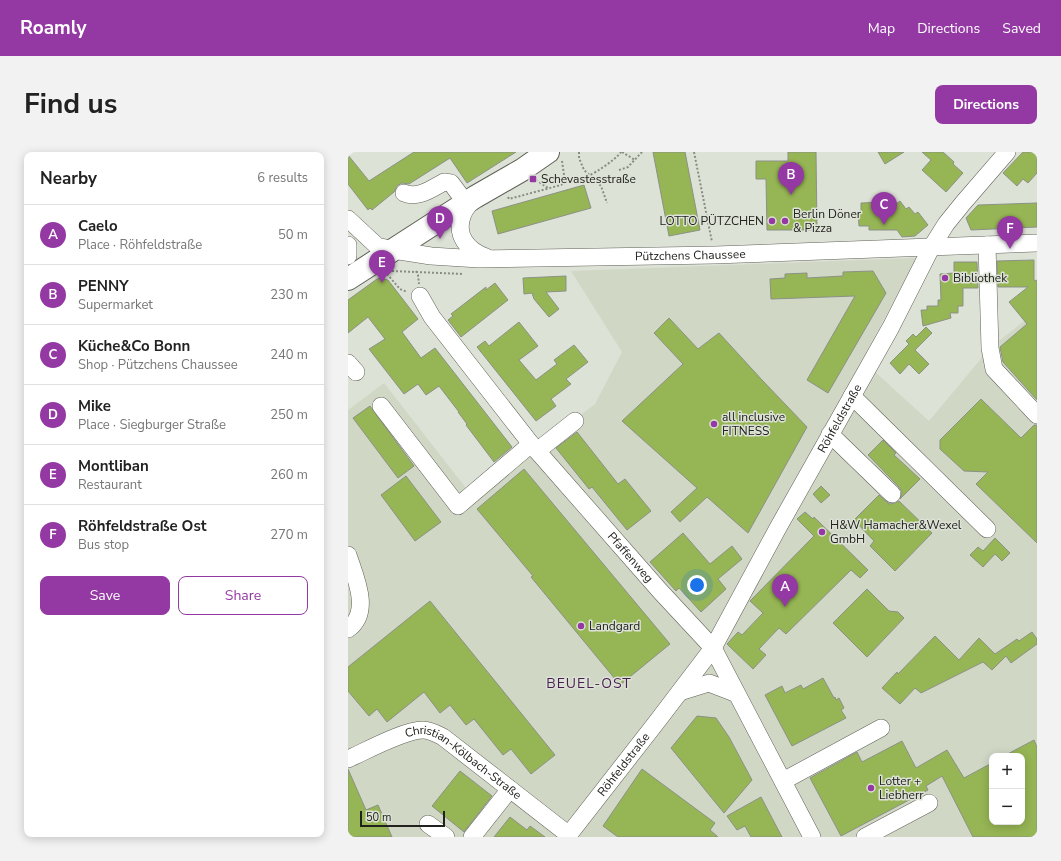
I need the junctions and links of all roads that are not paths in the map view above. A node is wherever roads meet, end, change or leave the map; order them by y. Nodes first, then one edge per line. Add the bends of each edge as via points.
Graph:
1 (1007, 152) edge
2 (543, 156) edge
3 (404, 193) dead end
4 (470, 200) junction
5 (348, 219) edge
6 (1037, 243) edge
7 (348, 245) edge
8 (987, 245) junction
9 (931, 248) junction
10 (348, 256) edge
11 (488, 258) junction
12 (391, 260) junction
13 (348, 279) edge
14 (420, 296) road end
15 (852, 396) junction
16 (381, 406) dead end
17 (1037, 415) edge
18 (575, 421) dead end
19 (830, 434) junction
20 (534, 447) junction
21 (892, 494) dead end
22 (987, 529) dead end
23 (348, 555) edge
24 (348, 629) edge
25 (713, 648) junction
26 (680, 692) junction
27 (735, 693) junction
28 (881, 728) dead end
29 (348, 759) edge
30 (783, 781) junction
31 (510, 789) junction
32 (929, 803) dead end
33 (428, 824) dead end
34 (568, 836) edge
35 (446, 837) edge
36 (472, 837) edge
37 (812, 837) edge
38 (865, 837) edge

1 - 9 street, Röhfeldstraße via 954,214
2 - 4 main road
3 - 4 street via 423,193 448,182
4 - 11 street via 463,214 460,229 466,245
4 - 12 main road
5 - 12 street, Pützchens Chaussee
6 - 8 street, Pützchens Chaussee
7 - 10 street
8 - 9 street, Pützchens Chaussee
8 - 17 street via 990,348 994,369
9 - 11 street, Pützchens Chaussee via 715,255
9 - 15 street, Röhfeldstraße
11 - 12 street, Pützchens Chaussee via 431,256
12 - 13 main road
14 - 20 street, Pfaffenweg via 432,317
15 - 19 street, Röhfeldstraße
15 - 22 street
16 - 20 street via 458,506
18 - 20 street
19 - 21 street
19 - 25 street, Röhfeldstraße
20 - 25 street, Pfaffenweg
23 - 24 street via 360,596 358,618
25 - 26 street, Röhfeldstraße
25 - 27 street, Pfaffenweg
26 - 27 street via 709,683
26 - 34 street, Röhfeldstraße
27 - 30 street, Pfaffenweg
28 - 30 street
29 - 31 street, Christian-Kölbach-Straße via 406,734 424,730 443,737
30 - 37 street, Pfaffenweg
31 - 34 street, Christian-Kölbach-Straße
31 - 36 street
32 - 38 street
33 - 35 street

